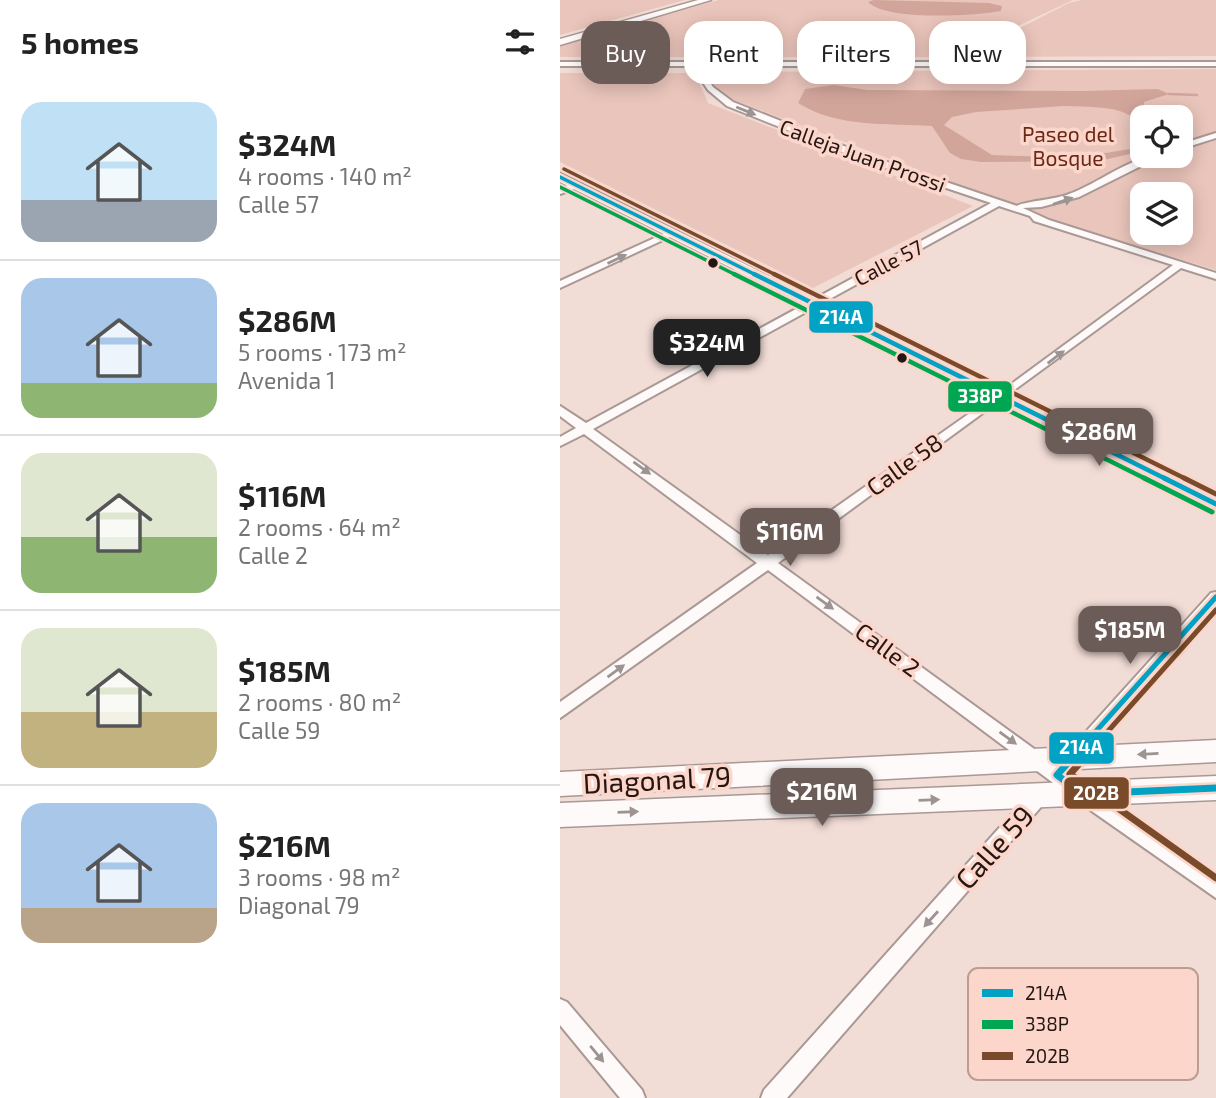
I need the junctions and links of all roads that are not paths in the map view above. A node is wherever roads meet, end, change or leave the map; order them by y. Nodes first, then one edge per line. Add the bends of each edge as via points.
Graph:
1 (691, 0) edge
2 (707, 0) edge
3 (560, 36) edge
4 (560, 42) edge
5 (1216, 64) edge
6 (560, 65) edge
7 (684, 66) edge
8 (783, 66) edge
9 (708, 84) edge
10 (1216, 135) edge
11 (1193, 143) edge
12 (1130, 167) edge
13 (560, 177) edge
14 (576, 185) junction
15 (560, 191) edge
16 (996, 204) junction
17 (977, 213) junction
18 (1045, 221) junction
19 (673, 233) junction
20 (1178, 265) junction
21 (1216, 276) edge
22 (560, 285) edge
23 (813, 303) junction
24 (1000, 396) junction
25 (560, 410) edge
26 (587, 428) junction
27 (560, 442) edge
28 (1216, 504) edge
29 (769, 562) junction
30 (1216, 597) edge
31 (560, 711) edge
32 (1216, 751) edge
33 (1056, 765) junction
34 (560, 784) edge
35 (1216, 788) edge
36 (1082, 794) junction
37 (1040, 796) junction
38 (560, 815) edge
39 (1216, 889) edge
40 (560, 1009) edge
41 (634, 1098) edge
42 (772, 1098) edge

1 - 3 main road
2 - 4 main road
5 - 8 street
6 - 7 street
9 -> 16 street, Calleja Juan Prossi via 715,96 730,104
10 - 11 street
16 -> 12 street via 1046,206 1067,201
13 - 14 main road
14 - 15 street
14 - 19 main road
16 - 17 street, Calle 57
16 - 18 street, Calleja Juan Prossi
17 - 18 street, Calleja Juan Prossi via 1003,212
17 - 23 street, Calle 57
18 - 20 street, Calleja Juan Prossi
22 -> 19 street
19 - 23 main road
20 - 21 street, Calleja Juan Prossi
24 -> 20 street, Calle 58
23 - 24 main road
23 - 26 street, Calle 57
24 - 28 main road
24 - 29 street, Calle 58
25 - 26 street, Calle 2
26 - 27 street, Calle 57
26 -> 29 street, Calle 2
31 -> 29 street, Calle 58
29 -> 33 street, Calle 2
30 - 33 street, Calle 59
32 -> 33 main road, Diagonal 79
33 - 34 main road, Diagonal 79
33 - 36 street, Calle 2
33 - 37 street, Calle 59
35 - 36 main road, Diagonal 79
36 - 37 main road, Diagonal 79
36 - 39 street, Calle 2
38 -> 37 main road, Diagonal 79
37 -> 42 street, Calle 59
40 -> 41 street

